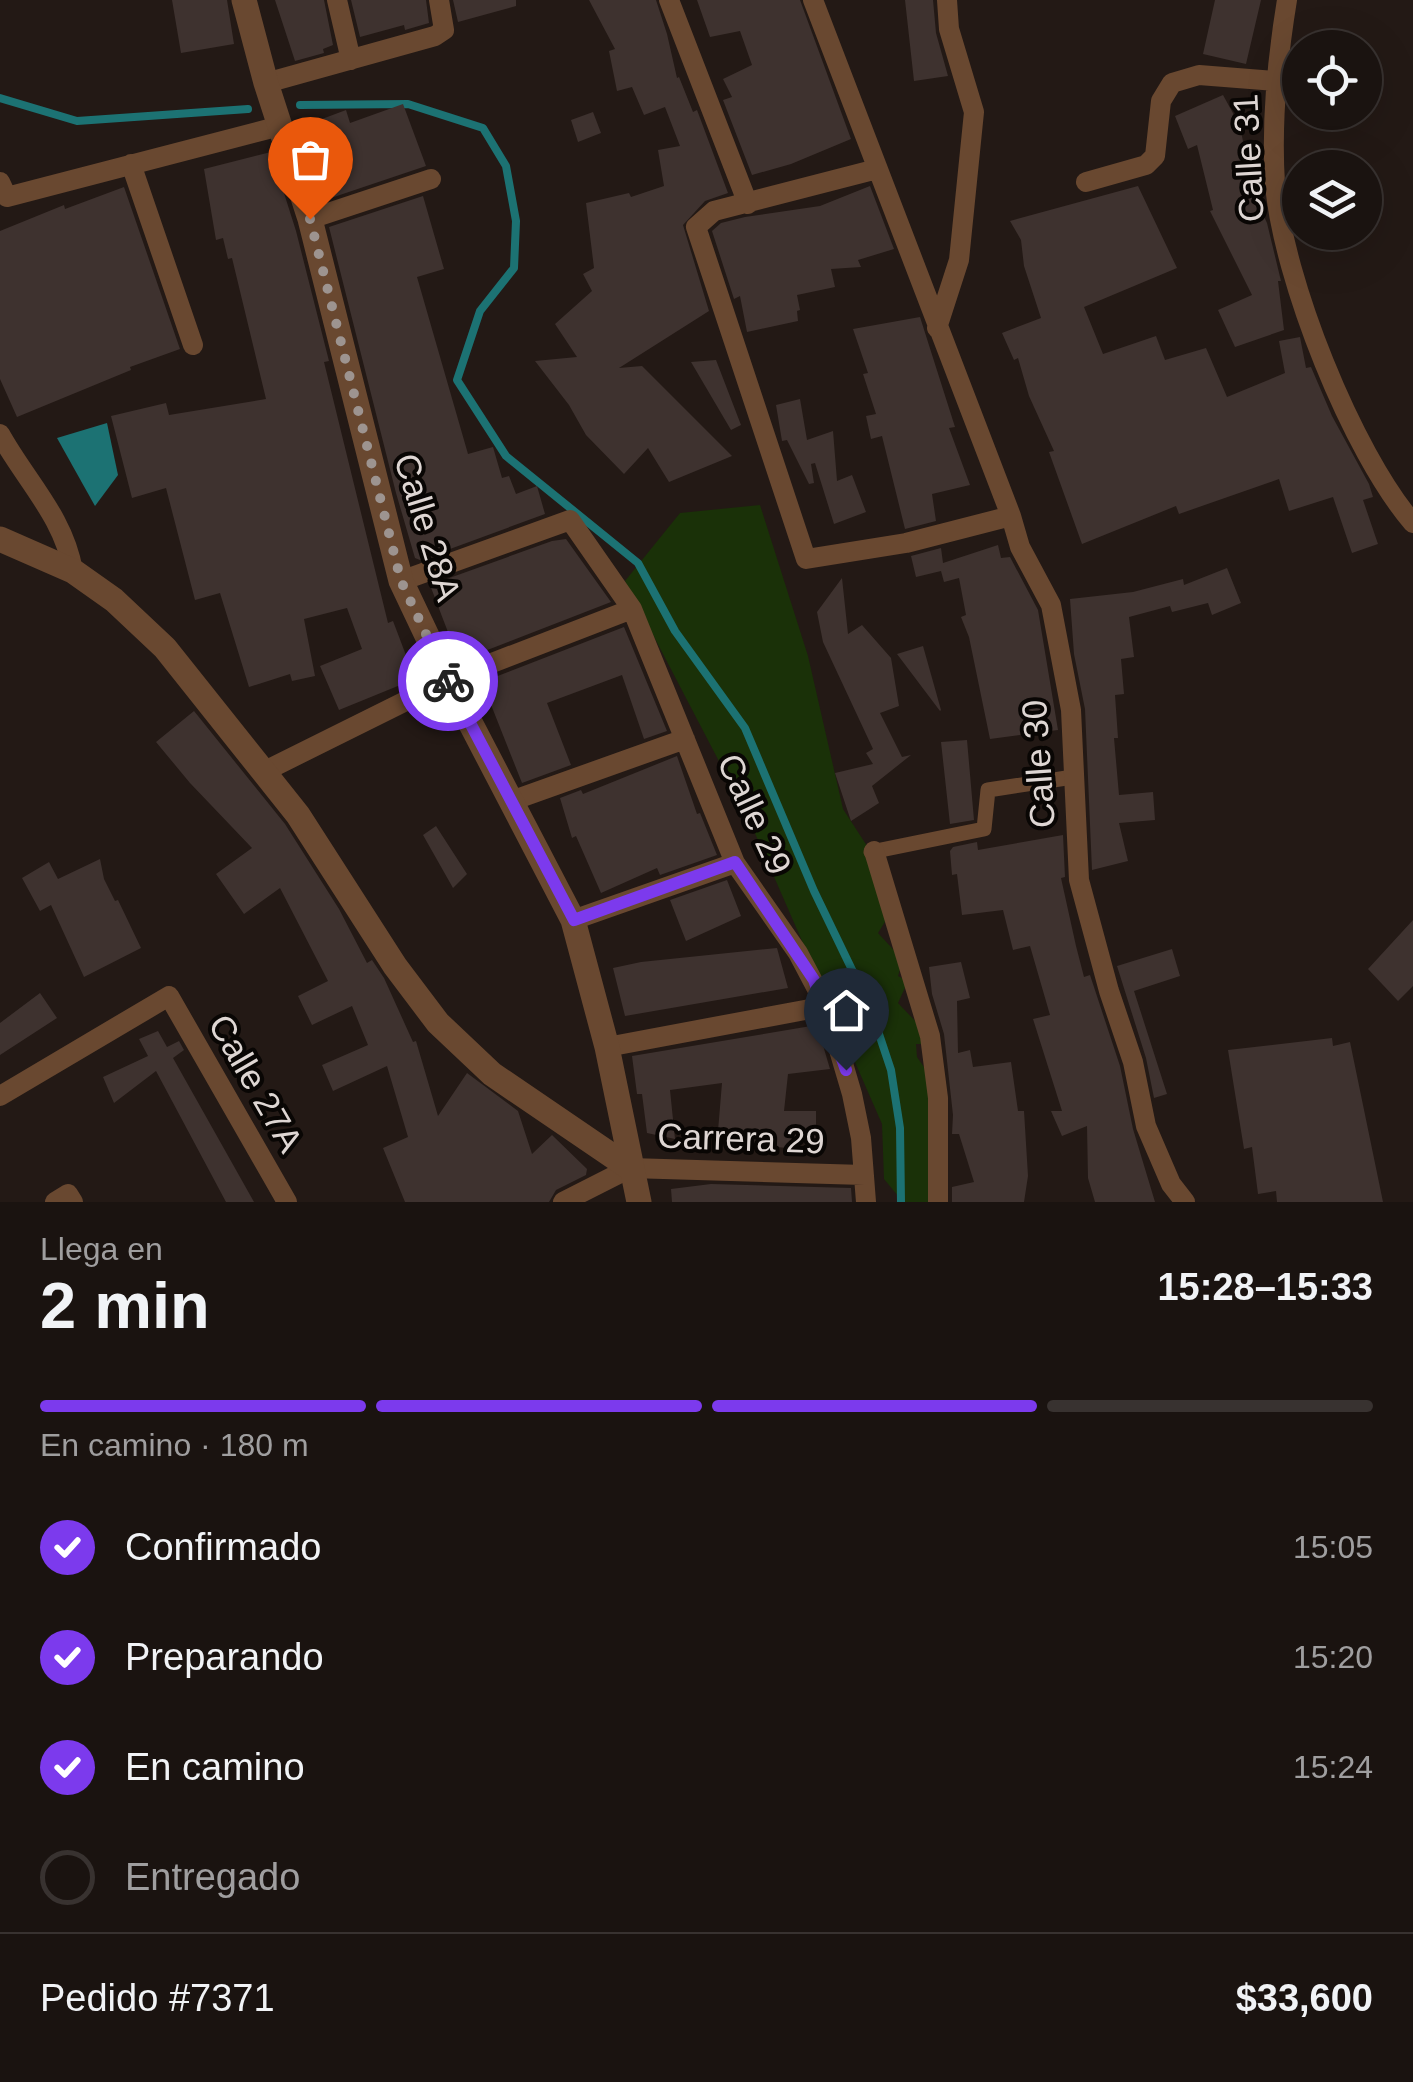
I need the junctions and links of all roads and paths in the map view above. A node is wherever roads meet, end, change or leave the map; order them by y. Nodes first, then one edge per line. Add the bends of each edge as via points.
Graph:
1 (244, 0) edge
2 (336, 0) edge
3 (440, 0) edge
4 (669, 0) edge
5 (812, 0) edge
6 (947, 0) edge
7 (1287, 0) edge
8 (351, 60) junction
9 (1276, 80) junction
10 (266, 83) junction
11 (280, 126) junction
12 (131, 164) junction
13 (877, 170) junction
14 (431, 179) dead end
15 (0, 182) edge
16 (1086, 182) dead end
17 (748, 204) junction
18 (310, 219) junction
19 (937, 328) junction
20 (193, 345) dead end
21 (0, 434) edge
22 (1011, 516) junction
23 (1413, 524) edge
24 (0, 539) edge
25 (73, 572) junction
26 (401, 581) junction
27 (632, 609) junction
28 (448, 680) junction
29 (685, 739) junction
30 (265, 771) junction
31 (1072, 776) junction
32 (511, 801) junction
33 (873, 852) joint
34 (735, 862) junction
35 (574, 920) junction
36 (826, 1006) junction
37 (606, 1047) junction
38 (0, 1096) edge
39 (630, 1168) junction
40 (864, 1174) junction
41 (55, 1202) edge
42 (73, 1202) edge
43 (287, 1202) edge
44 (563, 1202) edge
45 (639, 1202) edge
46 (866, 1202) edge
47 (938, 1202) edge
48 (1185, 1202) edge

1 - 10 street, Calle 28A
2 - 8 street
3 - 8 street via 444,30 436,36
4 - 17 street
5 - 13 street, Calle 30
6 - 19 street via 948,30 974,112 959,260
7 - 9 street, Calle 31
8 - 10 street
9 - 16 street via 1199,75 1172,82 1161,102 1155,156 1146,166
9 - 23 street, Calle 31 via 1276,187 1304,304 1356,432
10 - 11 street, Calle 28A
11 - 12 street
11 - 18 street, Calle 28A
12 - 15 street via 7,198
12 - 20 street
13 - 17 street
13 - 19 street, Calle 30
14 - 18 street
17 - 22 street via 714,211 696,227 806,559
18 - 26 street, Calle 28A
19 - 22 street, Calle 30
21 - 25 street via 56,518
22 - 31 street, Calle 30 via 1051,605 1071,710
24 - 25 street
25 - 30 street via 165,648
26 - 27 street, Calle 29 via 570,520
26 - 28 street, Calle 28A
27 - 28 street
27 - 29 street, Calle 29
28 - 30 street
28 - 32 street, Calle 28A
29 - 32 street
29 - 34 street, Calle 29
30 - 39 street via 438,1023 492,1074
31 - 33 street via 988,790 984,829
31 - 48 street, Calle 30 via 1079,880 1097,951 1146,1126
32 - 35 street, Calle 28A
33 - 47 street via 930,1036 938,1098
34 - 35 street
34 - 36 street, Calle 29
35 - 37 street, Calle 28A
36 - 37 street
36 - 40 street, Calle 29 via 852,1094
37 - 39 street, Calle 28A
38 - 43 street, Calle 27A via 169,996
39 - 40 street, Carrera 29
39 - 44 street, Carrera 29
39 - 45 street, Calle 28A
40 - 46 street, Calle 29
41 - 42 street via 68,1194

